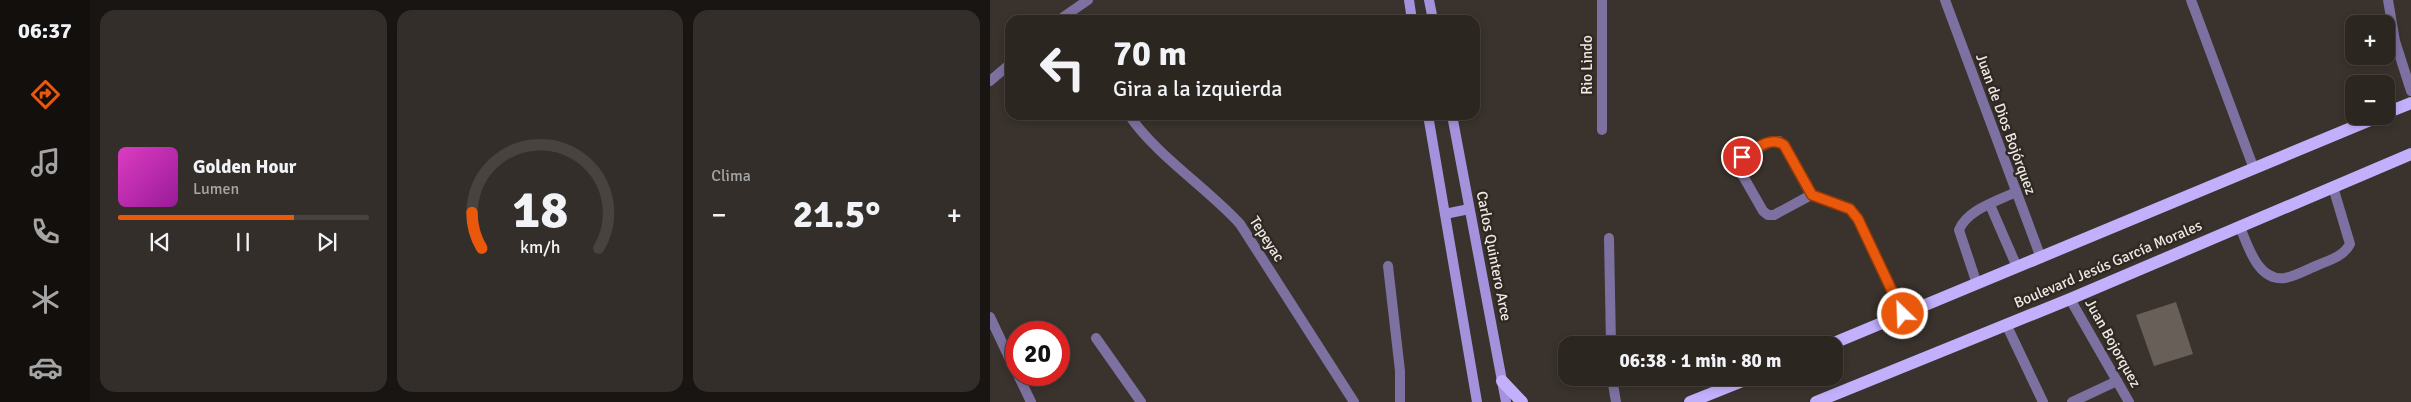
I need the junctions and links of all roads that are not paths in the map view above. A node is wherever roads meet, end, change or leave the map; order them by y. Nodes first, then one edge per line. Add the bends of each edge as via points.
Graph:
1 (1408, 0) edge
2 (1431, 0) edge
3 (1602, 0) edge
4 (1945, 0) edge
5 (2191, 0) edge
6 (2388, 0) edge
7 (1083, 1) edge
8 (1068, 15) edge
9 (1411, 15) edge
10 (1432, 15) edge
11 (1005, 68) edge
12 (990, 81) edge
13 (2411, 91) edge
14 (2411, 103) edge
15 (2395, 110) edge
16 (1132, 120) edge
17 (1429, 120) edge
18 (1453, 120) edge
19 (2359, 125) edge
20 (1602, 130) dead end
21 (2409, 157) edge
22 (2254, 169) junction
23 (2333, 187) junction
24 (2016, 192) junction
25 (1812, 195) junction
26 (1990, 205) junction
27 (1469, 209) junction
28 (1445, 214) junction
29 (2240, 227) junction
30 (1609, 238) dead end
31 (2041, 258) junction
32 (1388, 266) dead end
33 (2018, 267) junction
34 (1977, 284) junction
35 (2070, 298) junction
36 (1903, 314) junction
37 (990, 317) edge
38 (2006, 324) junction
39 (1611, 336) edge
40 (1096, 338) dead end
41 (1843, 339) edge
42 (1005, 348) edge
43 (1502, 380) junction
44 (2117, 381) junction
45 (1023, 386) edge
46 (1613, 386) edge
47 (1730, 386) edge
48 (1031, 402) edge
49 (1141, 402) edge
50 (1354, 402) edge
51 (1400, 402) edge
52 (1477, 402) edge
53 (1506, 402) edge
54 (1522, 402) edge
55 (1616, 402) edge
56 (1690, 402) edge
57 (1816, 402) edge
58 (2043, 402) edge
59 (2072, 402) edge
60 (2129, 402) edge

1 - 9 main road
2 - 10 main road
3 - 20 street, Rio Lindo
4 - 24 street, Juan de Dios Bojórquez
5 - 22 street
6 - 13 street via 2395,41
7 - 8 street
11 - 12 street
14 - 15 main road
16 - 50 street, Tepeyac via 1240,224
17 - 28 main road
18 - 27 main road, Carlos Quintero Arce
19 - 22 main road, Boulevard Jesús García Morales
21 - 23 main road, Boulevard Jesús García Morales
22 - 31 main road, Boulevard Jesús García Morales
23 - 29 main road, Boulevard Jesús García Morales
23 - 29 street via 2350,244 2338,257 2285,278 2273,277 2258,266
24 - 26 street
24 - 31 street, Juan de Dios Bojórquez
25 - 25 street via 1768,215 1739,169 1739,162 1742,157 1778,141 1784,145
25 - 36 street via 1850,209 1858,219
26 - 33 street
26 - 34 street via 1962,221 1959,230
27 - 28 main road
27 - 43 main road, Carlos Quintero Arce
28 - 52 main road
29 - 35 main road, Boulevard Jesús García Morales
30 - 39 street
31 - 33 main road, Boulevard Jesús García Morales
32 - 51 street via 1400,371
33 - 34 main road, Boulevard Jesús García Morales
34 - 36 main road, Boulevard Jesús García Morales
35 - 38 main road, Boulevard Jesús García Morales
35 - 44 street, Juan Bojorquez
36 - 41 main road, Boulevard Jesús García Morales
37 - 42 street
38 - 57 main road, Boulevard Jesús García Morales
38 - 58 street
40 - 49 street
43 - 53 main road, Carlos Quintero Arce
43 - 54 main road
44 - 59 street
44 - 60 street, Juan Bojorquez
45 - 48 street
46 - 55 street
47 - 56 main road

